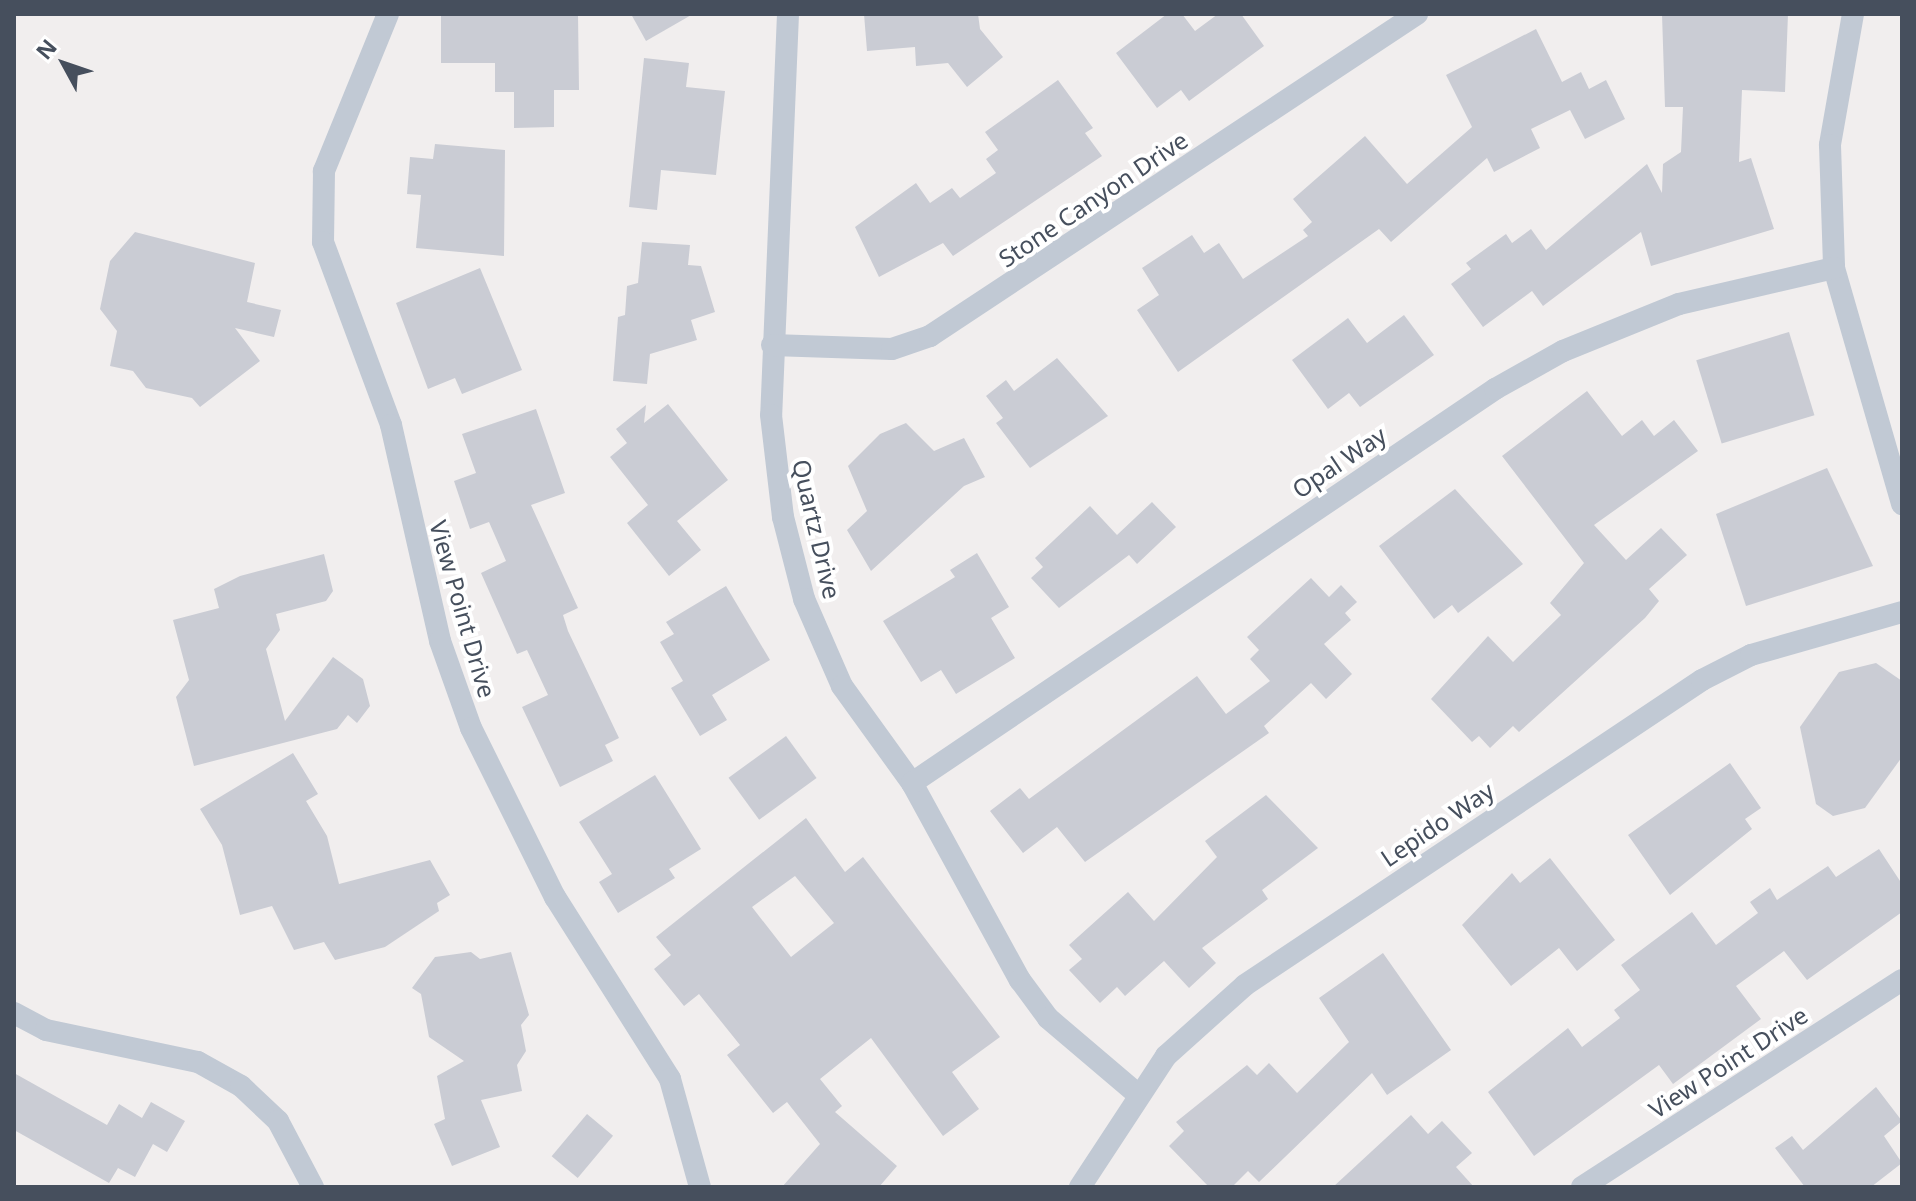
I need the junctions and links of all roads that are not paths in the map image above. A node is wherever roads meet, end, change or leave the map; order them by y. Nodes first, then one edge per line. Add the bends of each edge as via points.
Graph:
1 (388, 14) edge
2 (788, 14) edge
3 (1417, 14) edge
4 (1853, 14) edge
5 (1834, 268) junction
6 (772, 345) junction
7 (1902, 504) edge
8 (1902, 612) edge
9 (912, 783) junction
10 (1902, 980) edge
11 (14, 1013) edge
12 (1136, 1093) junction
13 (313, 1187) edge
14 (700, 1187) edge
15 (1080, 1187) edge
16 (1582, 1187) edge

1 - 14 street, View Point Drive via 324,171 323,242 391,425 440,641 471,728 555,897 670,1079
2 - 6 street, Quartz Drive
3 - 6 street, Stone Canyon Drive via 930,336 892,349
4 - 5 street via 1830,145
5 - 7 street
5 - 9 street, Opal Way via 1679,304 1549,359
6 - 9 street, Quartz Drive via 774,465 804,599 842,686
8 - 12 street, Lepido Way via 1751,655 1667,701 1245,985
9 - 12 street, Quartz Drive via 1020,980 1048,1018
10 - 16 street, View Point Drive
11 - 13 street via 100,1044 150,1046 230,1080 278,1121
12 - 15 street, Lepido Way

